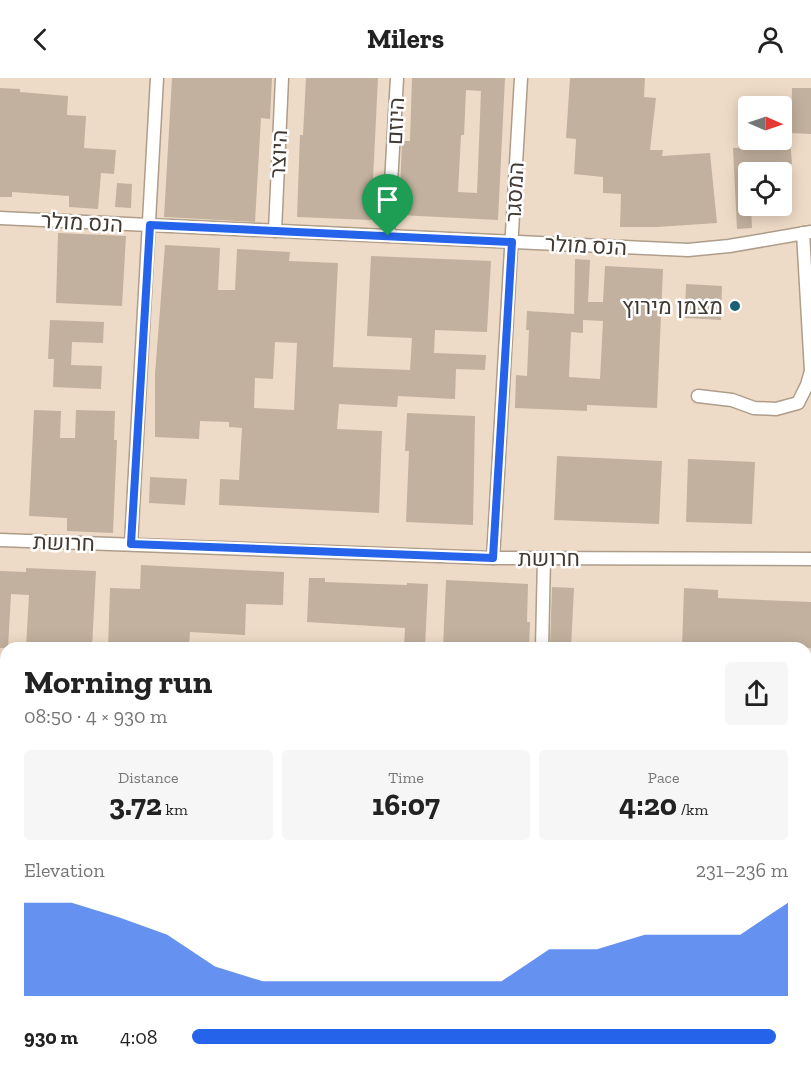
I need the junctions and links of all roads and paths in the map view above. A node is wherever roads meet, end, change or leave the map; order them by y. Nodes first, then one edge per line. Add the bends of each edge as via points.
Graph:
1 (157, 78) edge
2 (282, 78) edge
3 (397, 78) edge
4 (521, 78) edge
5 (0, 218) edge
6 (150, 225) junction
7 (275, 231) junction
8 (807, 232) edge
9 (388, 236) junction
10 (512, 242) junction
11 (698, 396) dead end
12 (0, 540) edge
13 (131, 544) junction
14 (493, 558) junction
15 (544, 558) junction
16 (811, 559) edge
17 (542, 642) edge

1 - 6 street
2 - 7 street, היוצר
3 - 9 street, היוזם
4 - 10 street, המסגר
5 - 6 street, הנס מולר
6 - 7 street, הנס מולר
6 - 13 street
7 - 9 street, הנס מולר
8 - 10 street, הנס מולר via 688,250
8 - 11 street via 811,371 798,404 754,408 732,400
9 - 10 street, הנס מולר
10 - 14 street, המסגר
12 - 13 street, חרושת
13 - 14 street, חרושת
14 - 15 street, חרושת
15 - 16 street, חרושת
15 - 17 street

